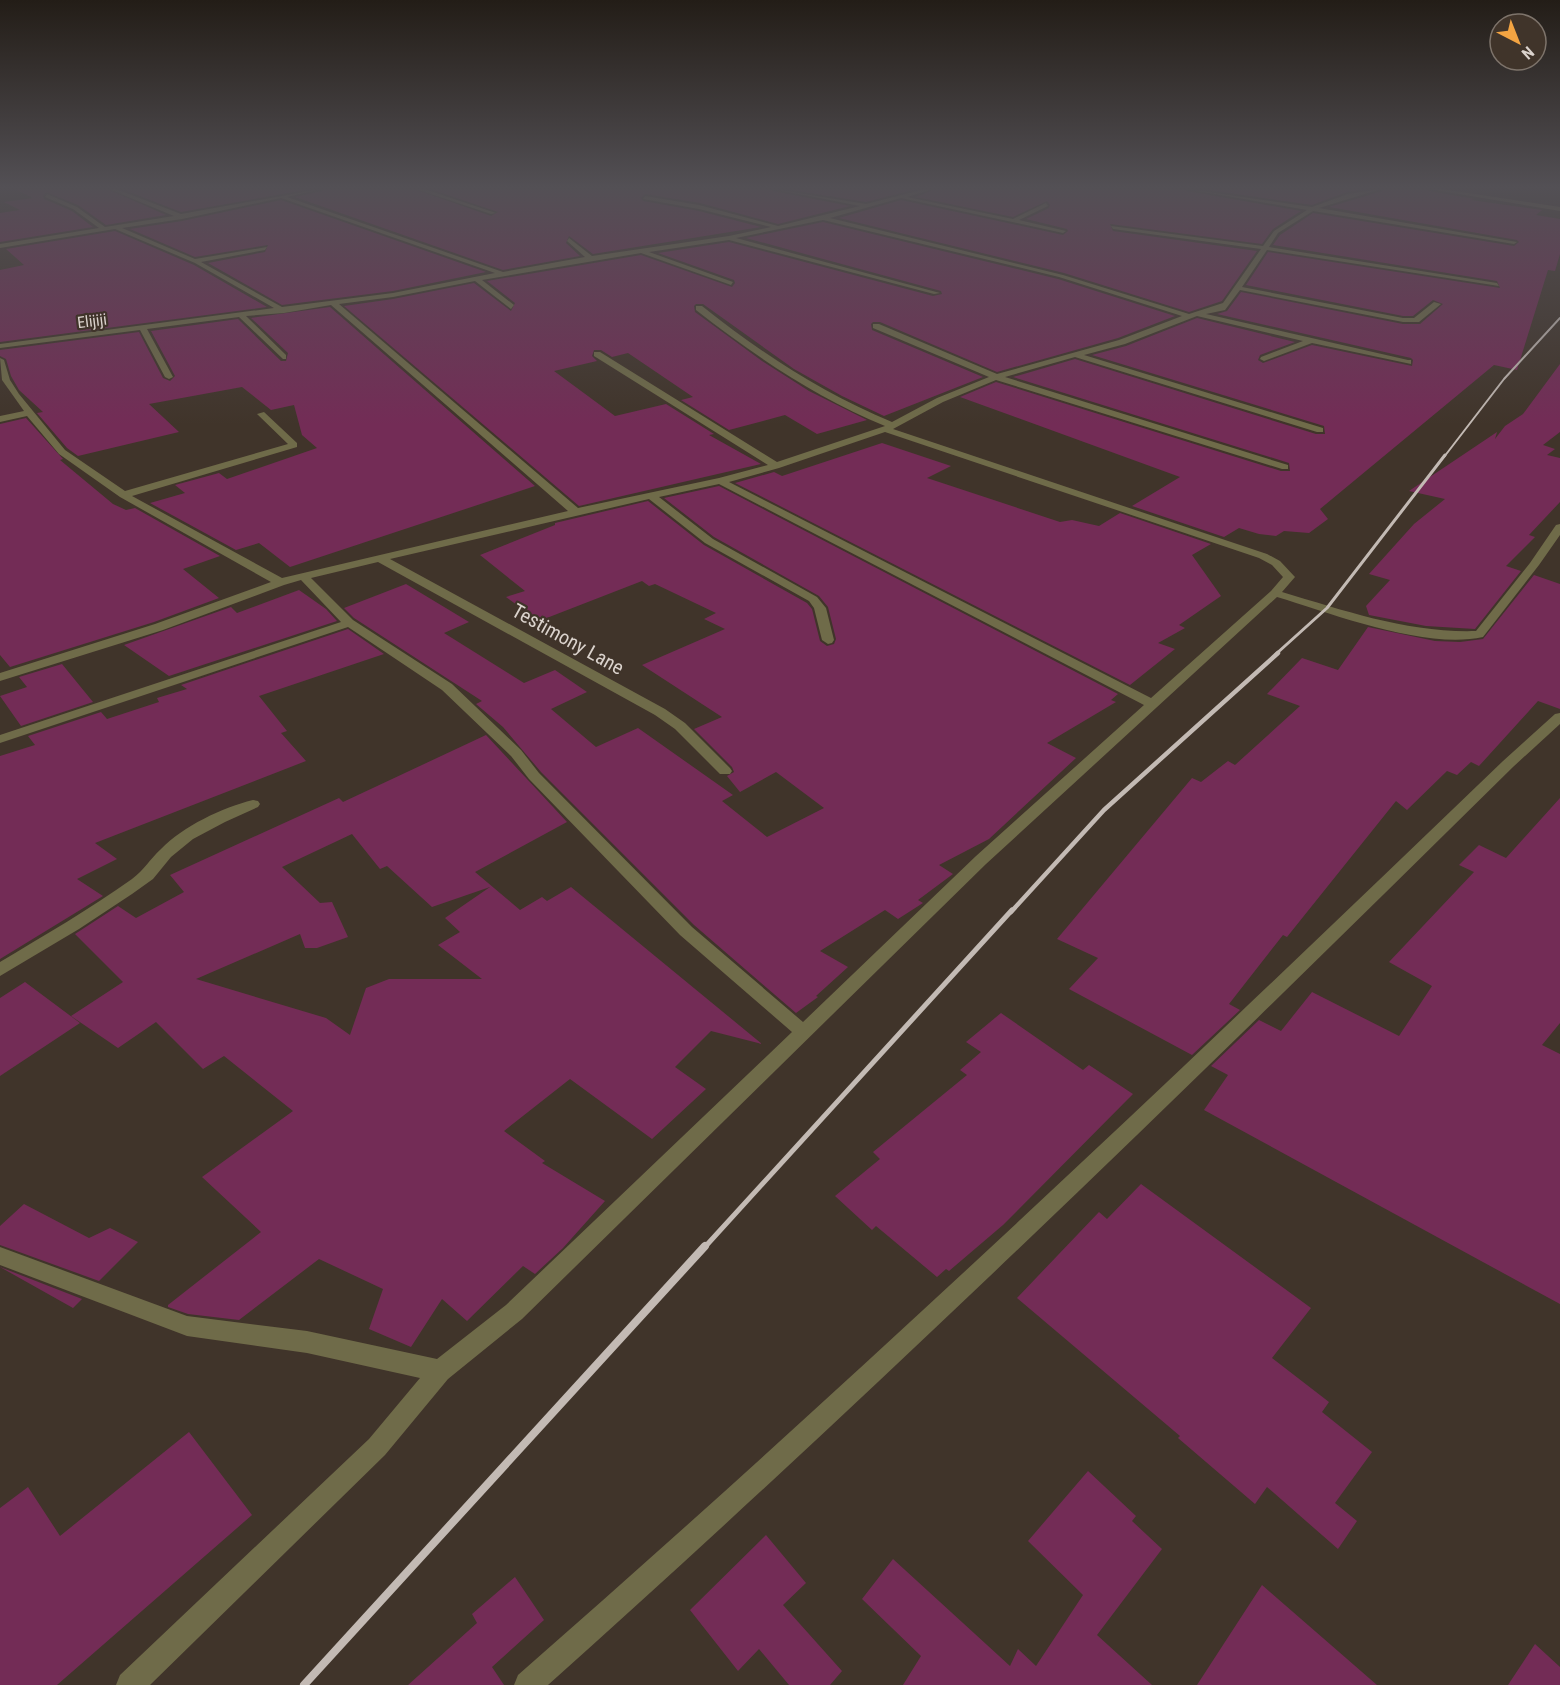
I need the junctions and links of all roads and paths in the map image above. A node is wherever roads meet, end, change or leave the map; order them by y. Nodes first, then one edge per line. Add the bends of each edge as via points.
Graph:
1 (207, 268) edge
2 (486, 268) edge
3 (533, 268) edge
4 (687, 268) edge
5 (841, 268) edge
6 (1027, 268) edge
7 (1252, 268) edge
8 (1389, 268) edge
9 (501, 273) junction
10 (477, 279) junction
11 (731, 283) dead end
12 (1497, 285) dead end
13 (1238, 288) junction
14 (936, 293) dead end
15 (334, 304) junction
16 (1437, 304) dead end
17 (511, 307) dead end
18 (699, 309) dead end
19 (284, 311) junction
20 (1192, 315) junction
21 (242, 316) junction
22 (876, 326) dead end
23 (142, 328) junction
24 (1312, 340) junction
25 (0, 346) edge
26 (597, 354) dead end
27 (1075, 355) junction
28 (284, 357) dead end
29 (1264, 359) dead end
30 (0, 360) edge
31 (1408, 362) dead end
32 (170, 377) dead end
33 (996, 377) junction
34 (28, 413) junction
35 (261, 414) dead end
36 (0, 419) edge
37 (888, 427) junction
38 (1320, 430) dead end
39 (776, 466) junction
40 (1286, 467) dead end
41 (720, 482) junction
42 (124, 495) junction
43 (651, 496) junction
44 (576, 512) junction
45 (1560, 527) edge
46 (379, 558) junction
47 (303, 576) junction
48 (280, 582) junction
49 (1275, 593) junction
50 (349, 623) junction
51 (828, 640) dead end
52 (0, 677) edge
53 (1152, 704) junction
54 (1560, 717) edge
55 (0, 739) edge
56 (725, 771) dead end
57 (253, 804) dead end
58 (0, 970) edge
59 (803, 1032) junction
60 (0, 1256) edge
61 (440, 1371) junction
62 (130, 1685) edge
63 (528, 1685) edge

1 - 19 street
2 - 9 street
3 - 9 street, Elijiji
4 - 11 street
5 - 14 street
6 - 20 street
7 - 13 street
8 - 12 street
9 - 10 street, Elijiji
10 - 15 street, Elijiji
10 - 17 street
13 - 16 street via 1403,320 1416,320
13 - 20 street via 1227,305
15 - 19 street, Elijiji
15 - 44 street
18 - 37 street via 766,359
19 - 21 street, Elijiji
20 - 24 street
20 - 27 street
21 - 23 street, Elijiji
21 - 28 street
22 - 33 street
23 - 25 street, Elijiji
23 - 32 street
24 - 29 street
24 - 31 street
26 - 39 street
27 - 33 street
27 - 38 street
30 - 34 street via 6,380
33 - 37 street
33 - 40 street
34 - 36 street
34 - 42 street via 62,452
35 - 42 street via 294,445
37 - 39 street
37 - 49 street via 1263,556 1289,577
39 - 41 street
41 - 43 street
41 - 53 street
42 - 48 street
43 - 44 street
43 - 51 street via 709,541 813,599 820,608
44 - 46 street
45 - 49 street via 1479,634 1454,636 1399,627
46 - 47 street
46 - 56 street, Testimony Lane via 660,712 680,726
47 - 48 street
47 - 50 street
48 - 52 street via 159,627
49 - 53 street
50 - 55 street
50 - 59 street via 447,687 510,746 534,776 686,931
53 - 59 street via 981,860
54 - 63 street via 1196,1068 703,1530
57 - 58 street via 190,834 167,852 147,876
59 - 61 street via 514,1312
60 - 61 street via 187,1326 307,1342
61 - 62 street via 377,1447

